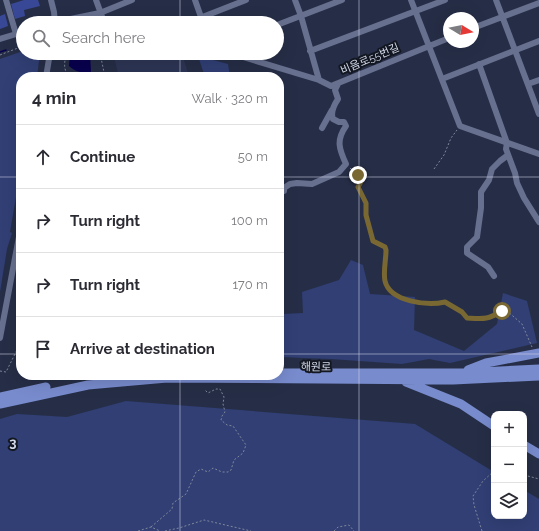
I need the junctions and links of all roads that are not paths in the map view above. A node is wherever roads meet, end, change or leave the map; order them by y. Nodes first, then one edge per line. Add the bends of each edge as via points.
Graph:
1 (6, 0) edge
2 (51, 0) edge
3 (96, 0) edge
4 (132, 0) edge
5 (195, 0) edge
6 (246, 0) edge
7 (295, 0) edge
8 (342, 0) edge
9 (411, 0) edge
10 (445, 0) edge
11 (496, 0) edge
12 (539, 3) edge
13 (416, 11) junction
14 (100, 13) junction
15 (54, 16) edge
16 (86, 16) edge
17 (101, 16) edge
18 (201, 16) edge
19 (204, 16) edge
20 (301, 16) junction
21 (502, 17) junction
22 (284, 22) edge
23 (479, 26) edge
24 (16, 34) joint
25 (0, 39) edge
26 (443, 40) edge
27 (539, 41) edge
28 (429, 45) junction
29 (515, 50) junction
30 (310, 51) junction
31 (49, 60) edge
32 (253, 60) edge
33 (479, 64) junction
34 (47, 72) edge
35 (442, 79) junction
36 (319, 80) junction
37 (539, 80) edge
38 (338, 84) junction
39 (528, 84) junction
40 (333, 107) junction
41 (539, 114) edge
42 (322, 128) dead end
43 (507, 143) junction
44 (539, 154) edge
45 (508, 155) junction
46 (284, 188) edge
47 (539, 222) edge
48 (16, 253) edge
49 (494, 276) dead end
50 (0, 338) edge
51 (536, 351) edge
52 (539, 369) edge
53 (284, 372) edge
54 (460, 373) junction
55 (539, 376) edge
56 (284, 379) edge
57 (81, 380) edge
58 (144, 380) edge
59 (401, 380) junction
60 (0, 397) edge
61 (0, 404) edge
62 (491, 424) edge
63 (527, 447) edge
64 (539, 454) edge

1 - 24 street
2 - 15 street
3 - 14 street
4 - 14 street
5 - 18 street
6 - 19 street
7 - 20 street
8 - 20 street
9 - 13 street
10 - 13 street
11 - 21 street
12 - 21 street
13 - 28 street
13 - 30 street
14 - 16 street
14 - 17 street
20 - 22 street
20 - 30 street
21 - 23 street
21 - 29 street
24 - 25 street
26 - 28 street, 비음로55번길
27 - 29 street
28 - 35 street
28 - 38 street, 비음로55번길
29 - 33 street
29 - 39 street
30 - 36 street
31 - 34 street
32 - 36 street, 비음로55번길
33 - 35 street
33 - 43 street
35 - 43 street via 460,126
36 - 38 street, 비음로55번길 via 330,86
37 - 39 street
38 - 40 street via 334,90 338,100
39 - 41 street
40 - 42 street
40 - 46 street via 333,119 344,122 346,126 338,141 346,164 338,172 312,184 296,182
43 - 44 street
43 - 45 street
45 - 47 street via 521,193
45 - 49 street via 492,169 489,180 481,192 477,237 466,247 468,252 488,267
48 - 50 street
51 - 54 highway via 486,363
52 - 54 highway, 해원로
53 - 54 highway, 해원로
55 - 59 highway, 해원로
56 - 59 highway, 해원로
57 - 60 highway
58 - 61 highway, 해원로 via 88,385
59 - 62 highway via 461,404
63 - 64 highway

